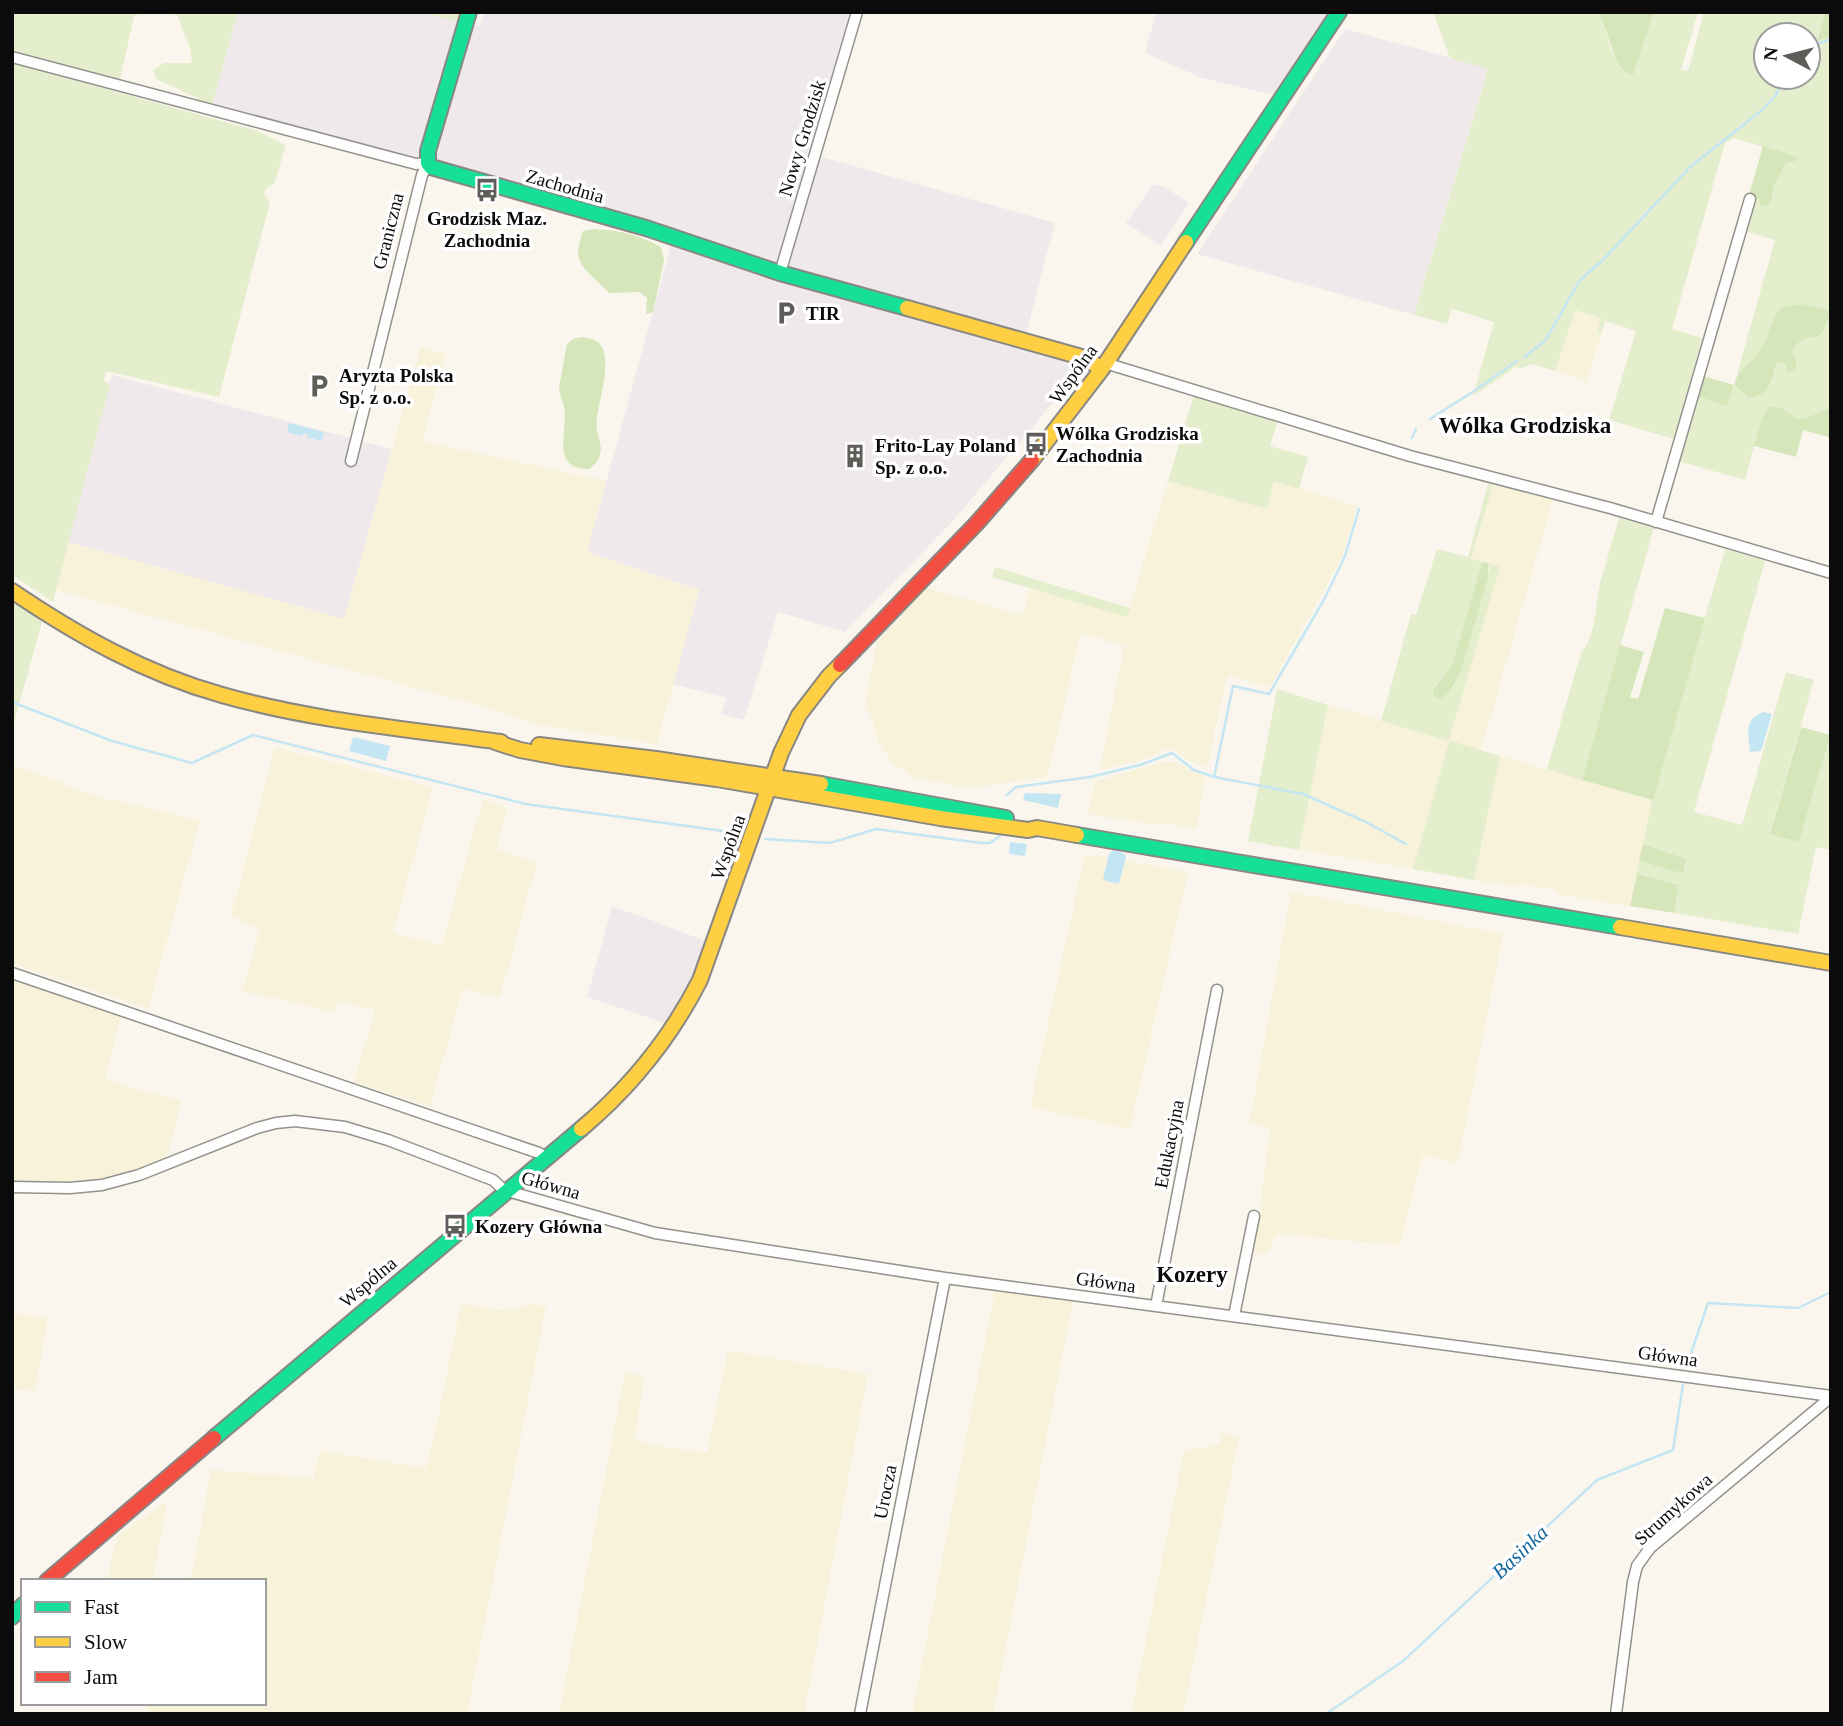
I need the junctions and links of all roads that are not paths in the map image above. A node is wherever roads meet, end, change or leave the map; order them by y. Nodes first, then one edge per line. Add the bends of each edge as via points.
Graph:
1 (469, 12) edge
2 (857, 12) edge
3 (1336, 17) edge
4 (12, 57) edge
5 (428, 163) junction
6 (1750, 199) dead end
7 (780, 273) junction
8 (1104, 366) junction
9 (351, 461) dead end
10 (1656, 522) junction
11 (1831, 573) edge
12 (12, 591) edge
13 (770, 783) junction
14 (1831, 963) edge
15 (12, 973) edge
16 (1217, 990) dead end
17 (547, 1158) junction
18 (12, 1187) edge
19 (508, 1191) junction
20 (1255, 1216) dead end
21 (945, 1278) junction
22 (1156, 1306) junction
23 (1234, 1316) junction
24 (1831, 1396) edge
25 (49, 1579) edge
26 (860, 1714) edge
27 (1616, 1714) edge

1 - 5 street, Graniczna
2 - 7 street, Nowy Grodzisk
3 - 8 street, Wspólna
4 - 5 street, Zachodnia via 416,164
5 - 7 street, Zachodnia
5 - 9 street, Graniczna
6 - 10 street
7 - 8 street, Zachodnia
8 - 10 street
8 - 13 street, Wspólna via 1012,483 809,701 792,727
10 - 11 street
12 - 13 street via 64,625 151,670 243,701 313,716 495,742 602,752
13 - 14 street via 944,805 1037,828
13 - 17 street, Wspólna via 686,1008 625,1088
15 - 17 street
16 - 22 street, Edukacyjna
17 - 19 street, Wspólna
18 - 19 street, Główna via 102,1185 257,1128 295,1121 345,1127 388,1140 493,1180
19 - 21 street, Główna via 655,1233
19 - 25 street, Wspólna
20 - 23 street
21 - 22 street, Główna
21 - 26 street, Urocza
22 - 23 street, Główna
23 - 24 street, Główna
24 - 27 street, Strumykowa via 1650,1548 1637,1566

